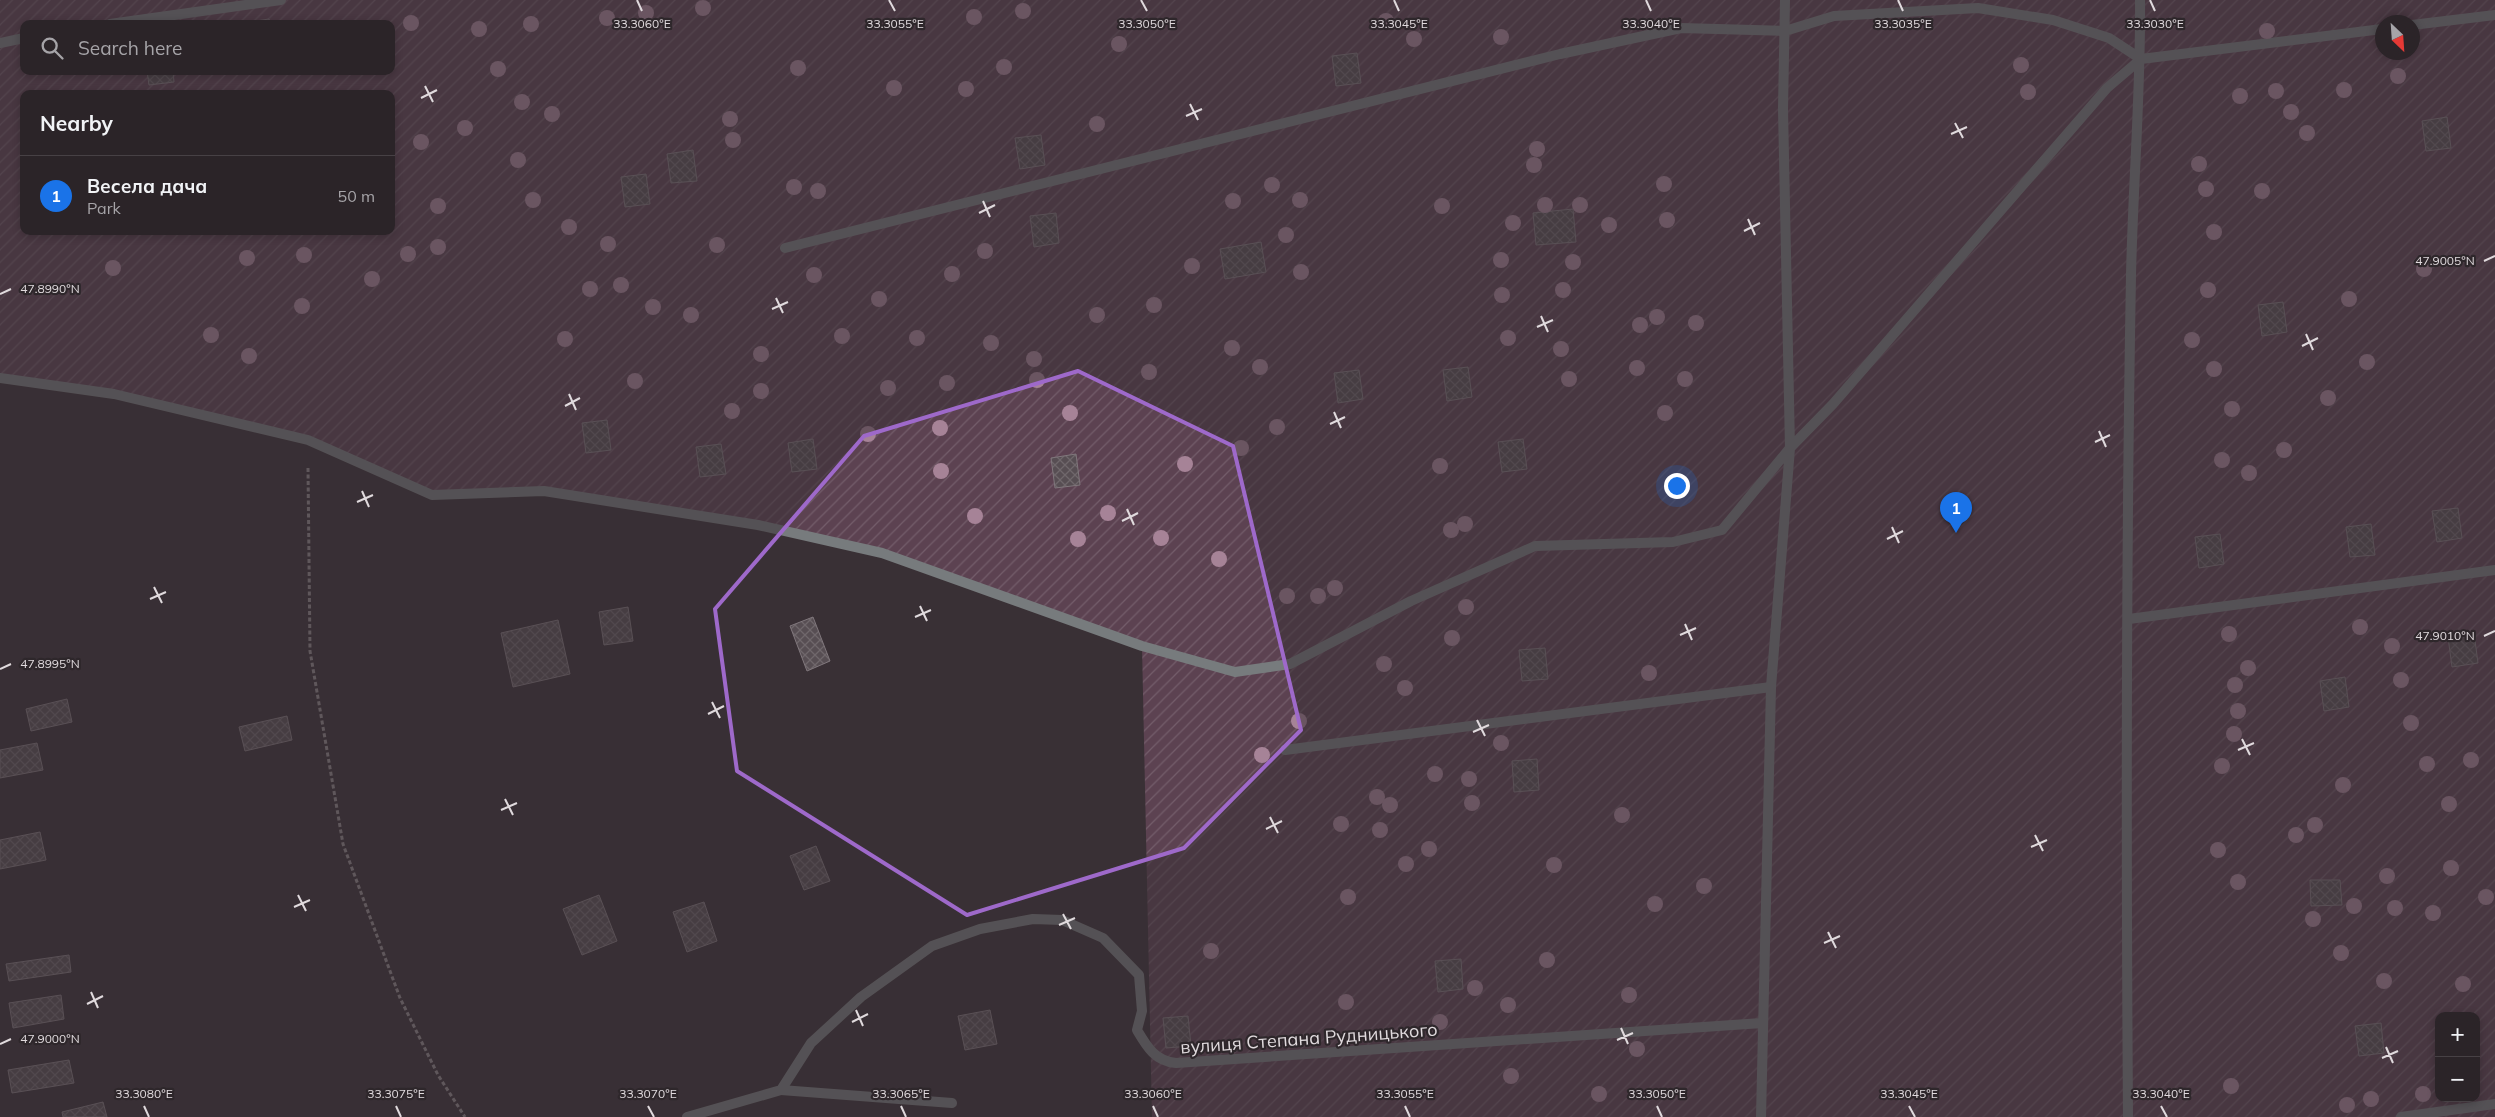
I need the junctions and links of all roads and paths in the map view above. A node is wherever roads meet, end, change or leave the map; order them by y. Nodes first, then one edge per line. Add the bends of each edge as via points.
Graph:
1 (281, 0) edge
2 (1785, 0) edge
3 (2140, 0) edge
4 (2495, 15) edge
5 (138, 20) edge
6 (2420, 24) edge
7 (2375, 30) edge
8 (1785, 31) junction
9 (20, 39) edge
10 (0, 43) edge
11 (2140, 59) junction
12 (785, 248) dead end
13 (0, 378) edge
14 (308, 440) junction
15 (1790, 448) junction
16 (2495, 570) edge
17 (2129, 619) junction
18 (1771, 687) junction
19 (1285, 750) dead end
20 (1762, 1023) junction
21 (781, 1090) junction
22 (952, 1103) dead end
23 (2495, 1104) edge
24 (465, 1117) edge
25 (687, 1117) edge
26 (1761, 1117) edge
27 (2128, 1117) edge
28 (2401, 1117) edge

1 - 5 street
2 - 8 street
3 - 11 street
4 - 6 street
7 - 11 street
8 - 11 street via 1834,16 1978,8 2053,20 2109,38
8 - 12 street via 1681,28 1560,54
8 - 15 street via 1783,109
9 - 10 street
11 - 15 street via 2107,88 1833,404
11 - 17 street via 2132,274
13 - 14 street via 114,394
14 - 15 street via 432,495 544,491 758,525 882,553 1142,646 1235,672 1290,664 1410,601 1535,546 1673,542 1722,530
14 - 24 path via 310,651 343,844 400,998 438,1076
15 - 18 street
16 - 17 street
17 - 27 street
18 - 19 street
18 - 20 street
20 - 21 street, вулиця Степана Рудницького via 1165,1062 1148,1049 1138,1030 1142,1011 1139,975 1103,938 1062,920 1033,920 980,929 932,946 861,997 811,1042
20 - 26 street
21 - 22 street
21 - 25 street
23 - 28 street

